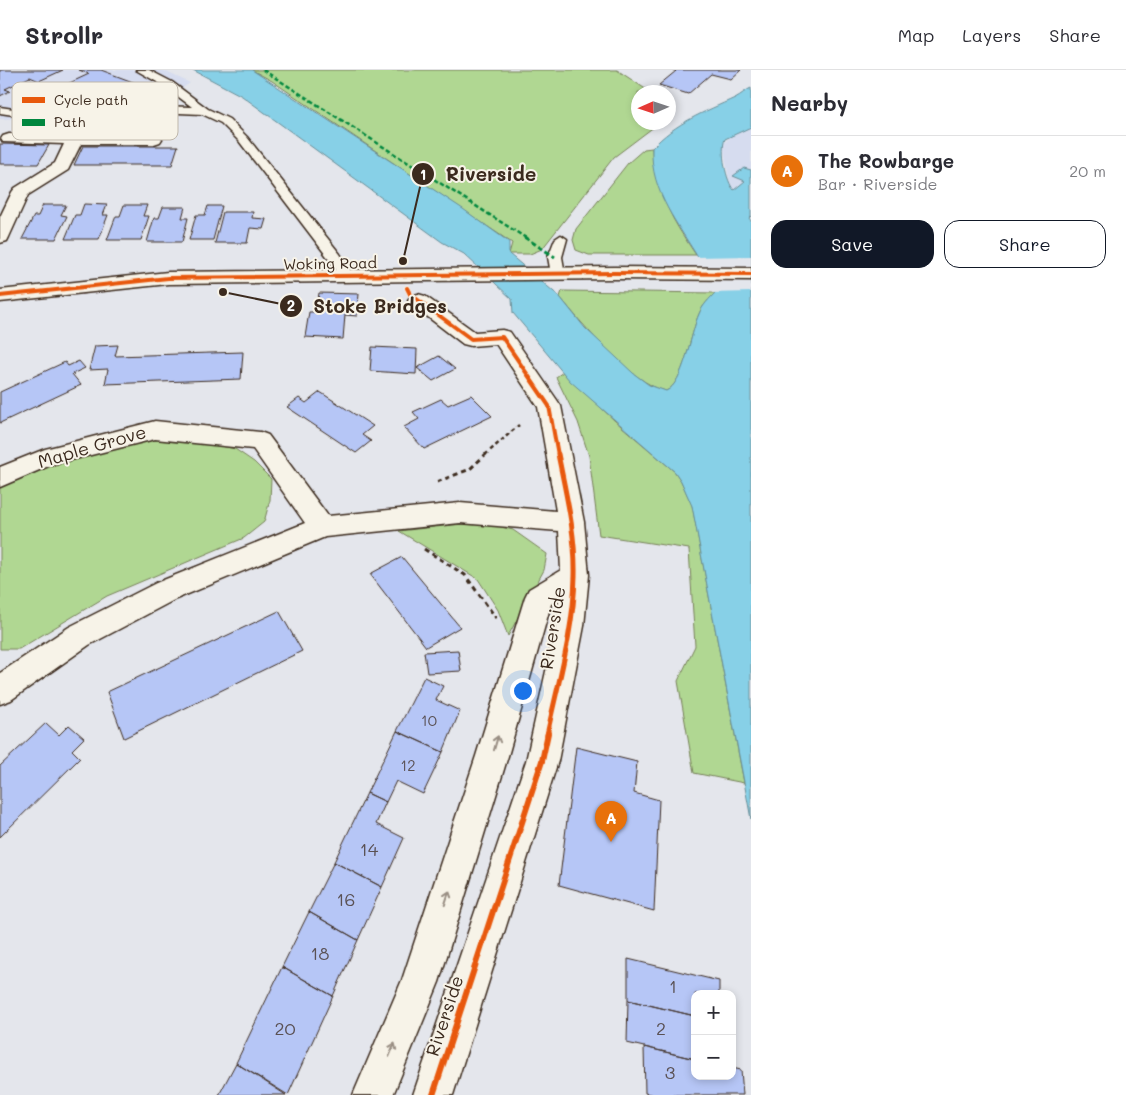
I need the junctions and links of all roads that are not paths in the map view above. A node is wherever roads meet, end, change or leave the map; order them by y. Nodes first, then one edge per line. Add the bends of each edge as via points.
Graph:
1 (141, 70) edge
2 (164, 82) edge
3 (178, 92) edge
4 (178, 110) edge
5 (204, 111) junction
6 (75, 140) edge
7 (0, 237) edge
8 (561, 238) dead end
9 (551, 274) junction
10 (751, 274) edge
11 (347, 276) junction
12 (0, 296) edge
13 (418, 300) dead end
14 (0, 478) edge
15 (571, 522) junction
16 (322, 527) junction
17 (575, 575) junction
18 (0, 690) edge
19 (373, 1095) edge
20 (433, 1095) edge

1 - 2 lane
3 - 5 lane
4 - 5 lane
5 - 11 lane via 225,121 243,139
6 - 7 street via 62,166 21,192
8 - 9 lane
9 - 10 street, Woking Road
9 - 11 street, Woking Road
11 - 12 street, Woking Road via 168,278
13 - 15 street, Riverside via 471,339 502,337 549,406
14 - 16 street, Maple Grove via 45,458 155,430 260,441
15 - 16 street via 460,513
15 - 17 street, Riverside
16 - 18 street via 166,591 79,636
19 -> 17 street, Riverside via 420,982 539,597
17 - 20 street, Riverside via 570,626 542,761

